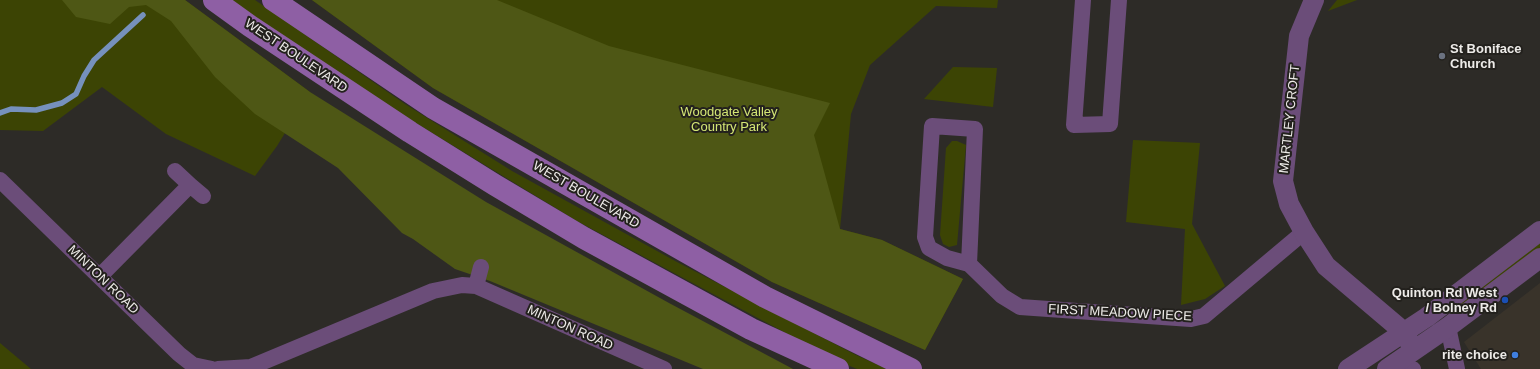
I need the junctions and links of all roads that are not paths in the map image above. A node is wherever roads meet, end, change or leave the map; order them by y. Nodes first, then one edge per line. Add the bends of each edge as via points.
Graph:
1 (214, 0) edge
2 (273, 0) edge
3 (1083, 0) edge
4 (1119, 0) edge
5 (1313, 2) edge
6 (175, 171) dead end
7 (0, 180) edge
8 (190, 185) junction
9 (203, 196) dead end
10 (1540, 230) edge
11 (1304, 232) junction
12 (1540, 258) edge
13 (969, 264) junction
14 (481, 267) dead end
15 (100, 276) junction
16 (476, 286) junction
17 (1448, 326) junction
18 (1403, 333) junction
19 (1415, 349) junction
20 (1390, 367) edge
21 (659, 368) edge
22 (212, 369) edge
23 (218, 369) edge
24 (838, 369) edge
25 (911, 369) edge
26 (1348, 369) edge
27 (1413, 369) edge
28 (1457, 369) edge

1 - 24 main road, WEST BOULEVARD via 410,132 577,234 751,329
2 - 25 main road, WEST BOULEVARD via 433,108 765,297
3 - 4 street via 1074,125 1110,124
5 - 11 street, MARTLEY CROFT via 1299,36 1283,181 1289,204
6 - 8 street
7 - 15 street, MINTON ROAD
8 - 9 street
8 - 15 street
10 - 18 street
11 - 13 street, FIRST MEADOW PIECE via 1204,316 1191,319 1020,307 1002,296
11 - 18 street, MARTLEY CROFT via 1326,266
12 - 17 street
13 - 13 street, FIRST MEADOW PIECE via 975,129 932,126 925,237 928,248 947,258
14 - 16 street
15 - 22 street, MINTON ROAD via 193,366
16 - 21 street, MINTON ROAD
16 - 23 street, MINTON ROAD via 462,285 433,291 251,367
17 - 19 street
17 - 28 street
18 - 19 street, MARTLEY CROFT
18 - 26 street
19 - 20 street
20 - 27 street

